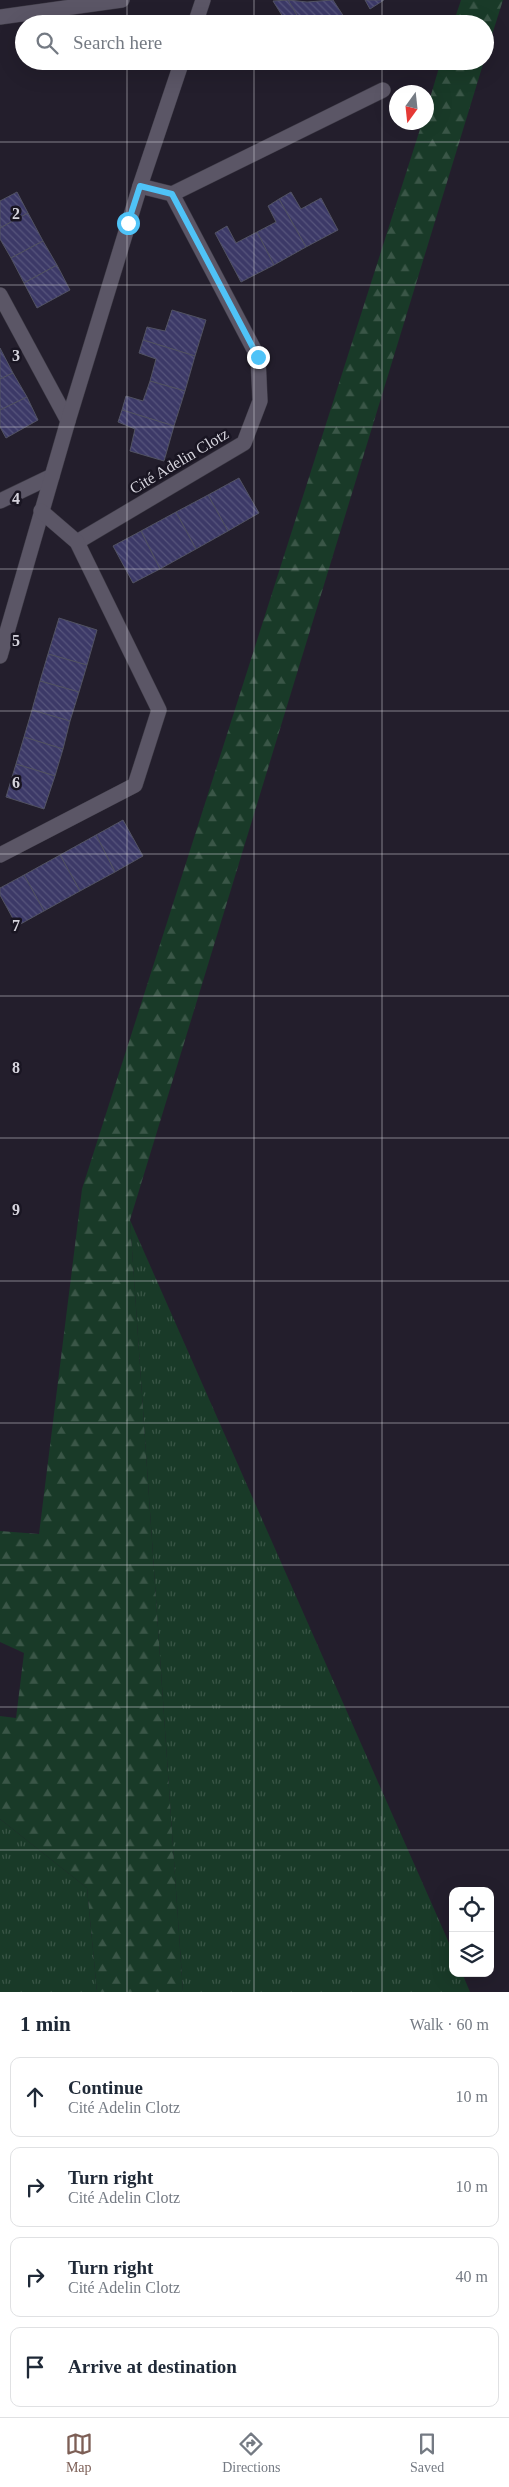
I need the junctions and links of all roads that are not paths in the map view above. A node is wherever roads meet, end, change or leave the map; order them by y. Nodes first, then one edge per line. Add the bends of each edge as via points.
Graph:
1 (122, 0) edge
2 (203, 0) edge
3 (198, 15) edge
4 (0, 17) edge
5 (179, 70) edge
6 (383, 90) dead end
7 (140, 186) junction
8 (172, 194) junction
9 (0, 295) edge
10 (68, 421) junction
11 (52, 476) junction
12 (0, 501) edge
13 (41, 511) junction
14 (77, 542) junction
15 (6, 615) edge
16 (0, 656) edge
17 (0, 855) edge

1 - 4 street
2 - 3 street
5 - 7 street
6 - 8 street
7 - 8 street
7 - 10 street
8 - 14 street, Cité Adelin Clotz via 258,357 260,401 244,443
9 - 10 street
10 - 11 street
11 - 12 street
11 - 13 street
13 - 14 street
13 - 15 street
14 - 17 street via 159,710 135,785
15 - 16 street

